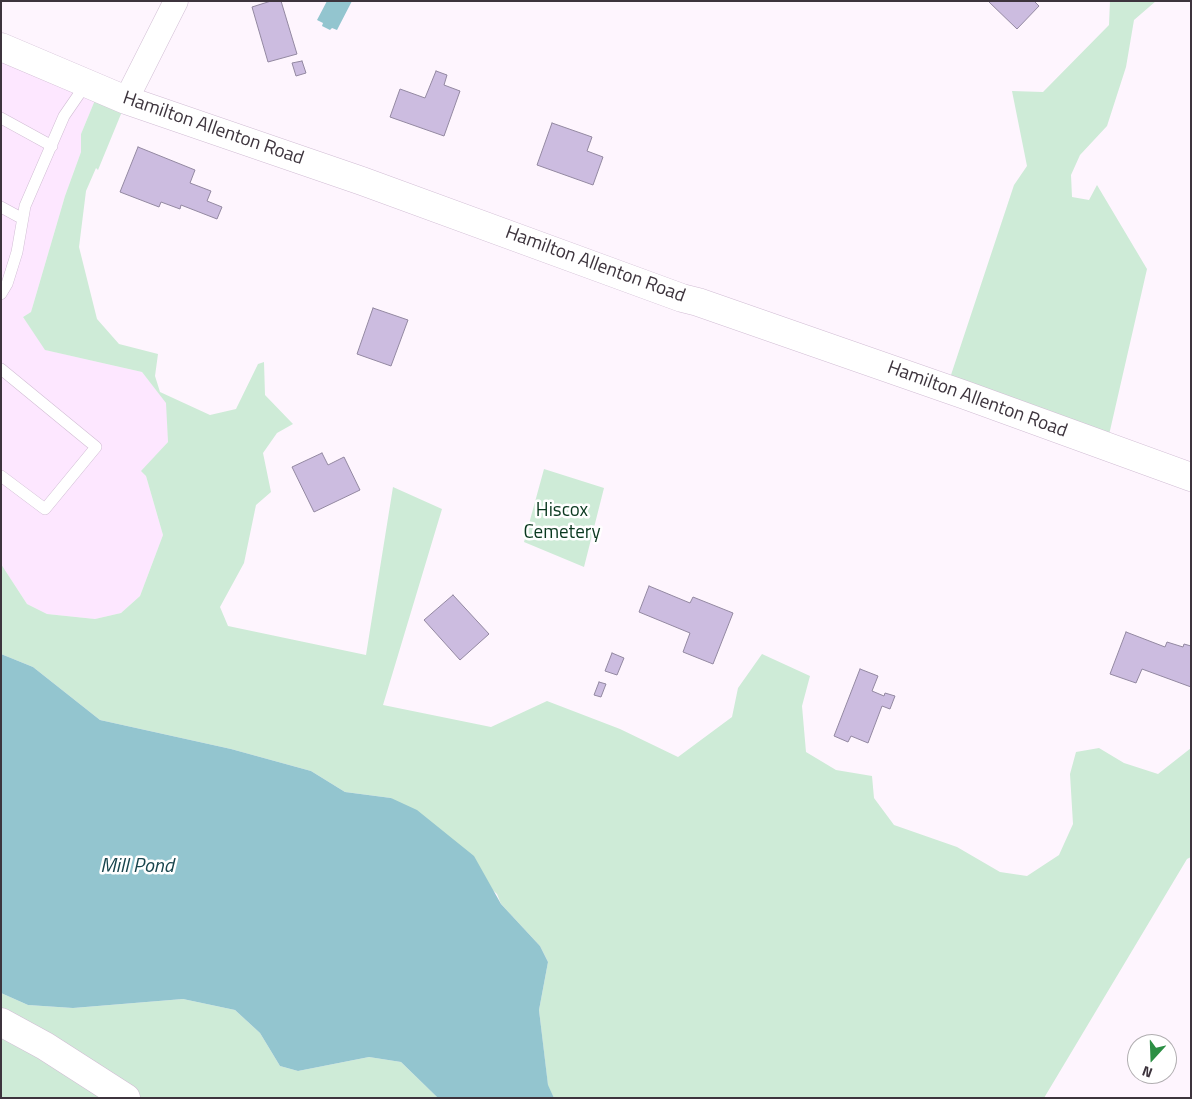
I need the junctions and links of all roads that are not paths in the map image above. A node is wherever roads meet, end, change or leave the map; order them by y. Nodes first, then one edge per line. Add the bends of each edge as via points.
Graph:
1 (176, 1) edge
2 (1, 47) edge
3 (86, 84) junction
4 (126, 100) junction
5 (1, 118) edge
6 (52, 146) junction
7 (1, 207) edge
8 (23, 219) junction
9 (1, 294) edge
10 (1, 369) edge
11 (1, 476) edge
12 (1191, 477) edge
13 (1, 1022) edge
14 (126, 1098) edge

1 - 4 street
2 - 3 street, Hamilton Allenton Road
3 - 4 street, Hamilton Allenton Road
3 - 6 lane via 64,116
4 - 12 street, Hamilton Allenton Road
5 - 6 lane
6 - 8 lane via 25,206
7 - 8 lane
8 - 9 lane via 17,252
10 - 11 lane via 96,447 45,509
13 - 14 street

